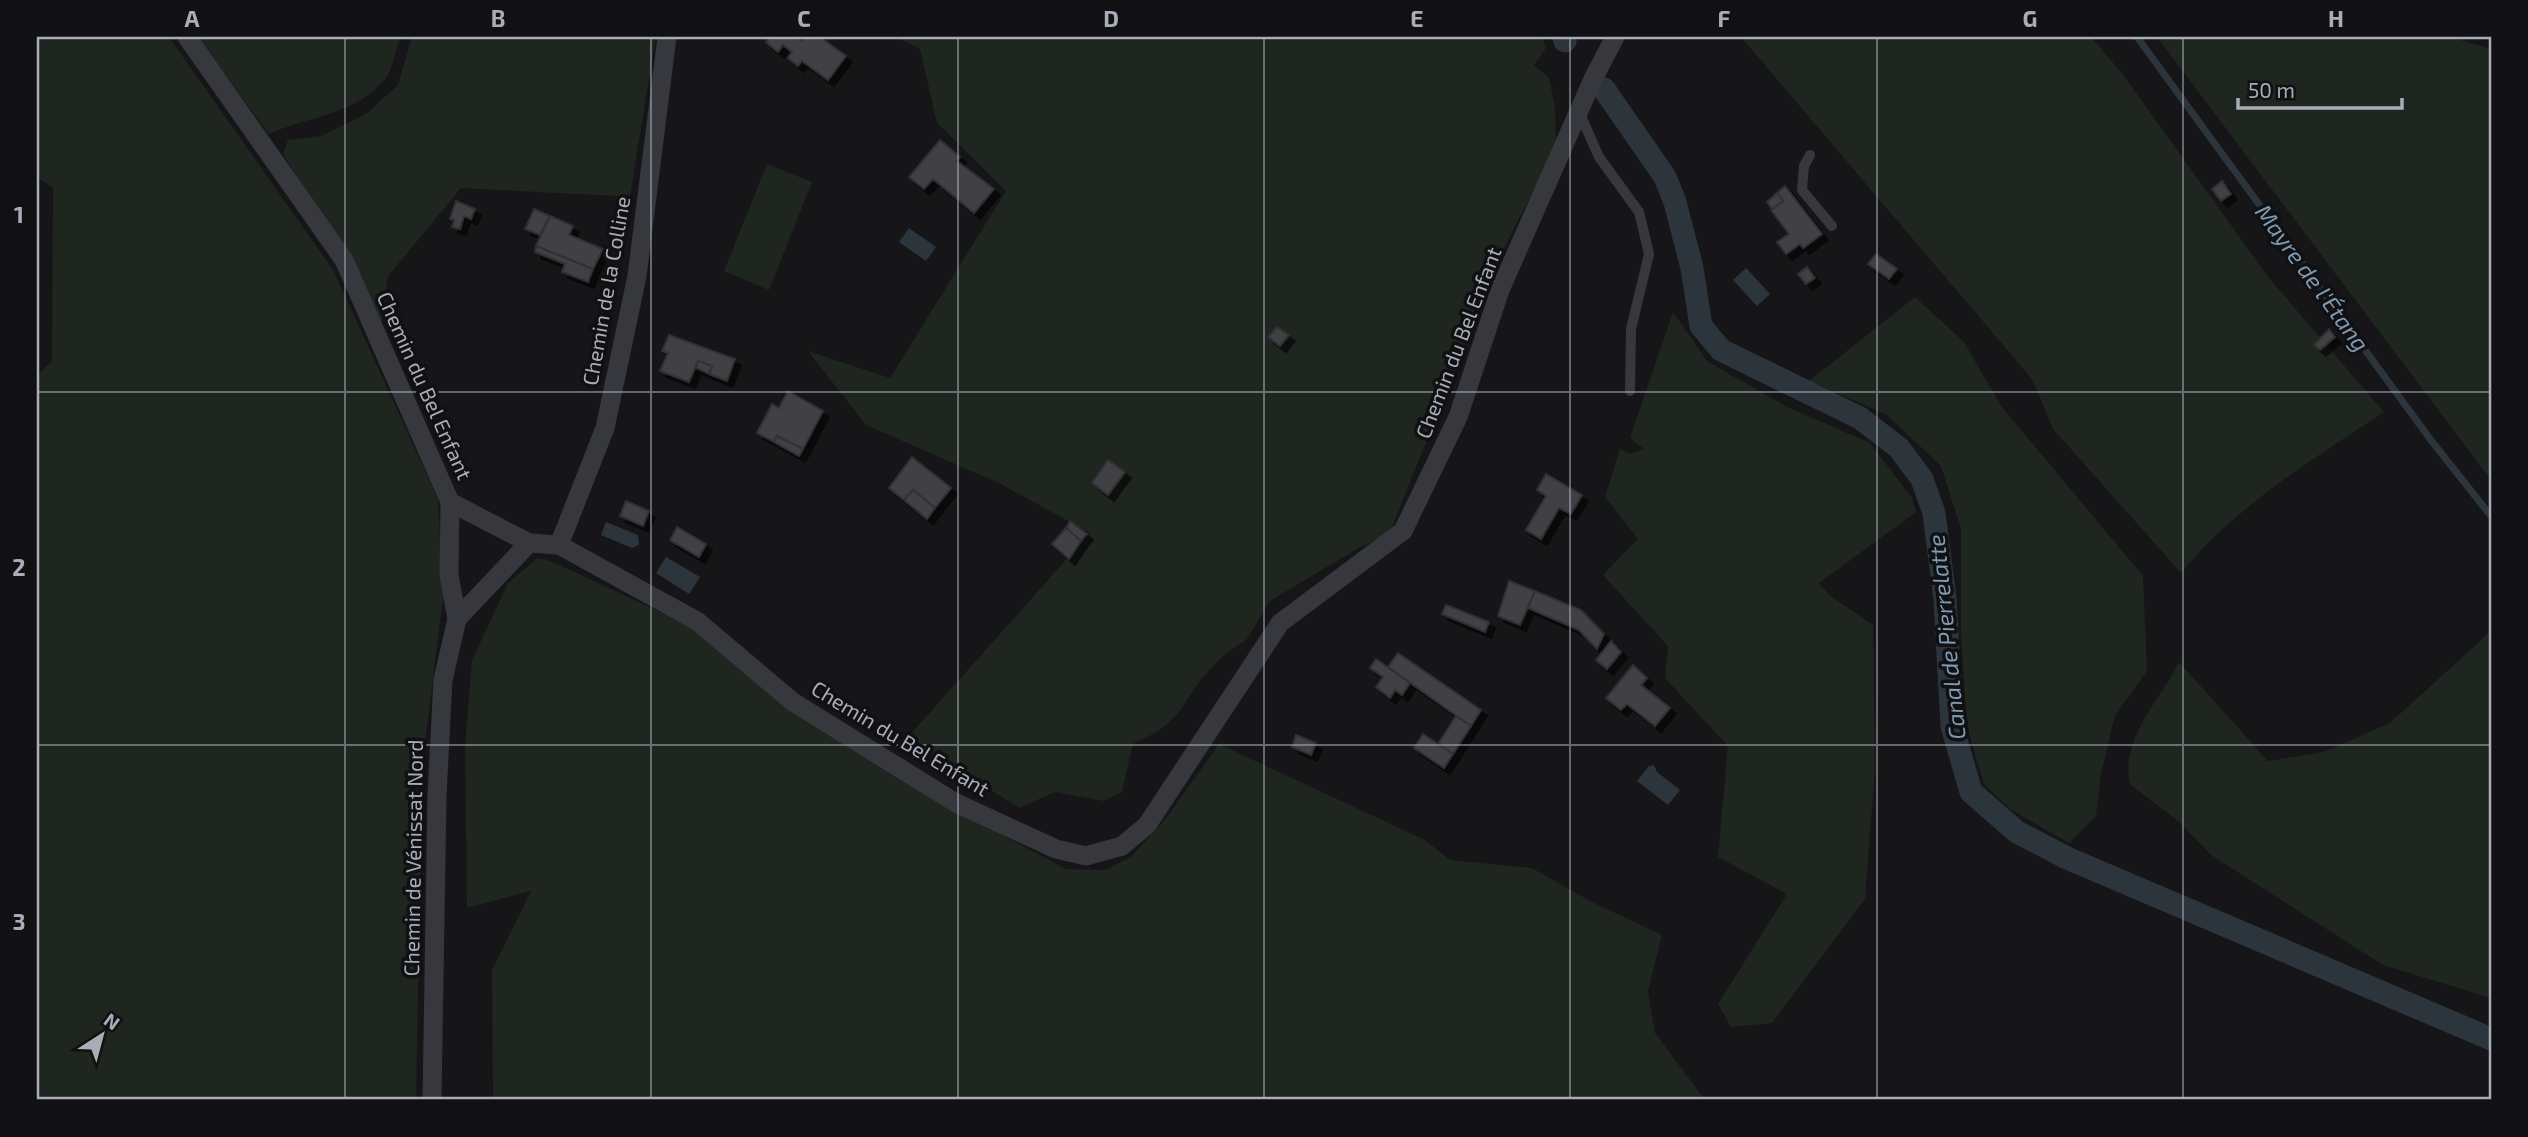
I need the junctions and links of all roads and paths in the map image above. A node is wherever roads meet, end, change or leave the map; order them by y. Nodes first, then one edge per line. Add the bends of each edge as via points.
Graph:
1 (187, 37) edge
2 (667, 37) edge
3 (1615, 37) edge
4 (1579, 114) junction
5 (1810, 155) dead end
6 (1832, 226) dead end
7 (1630, 391) dead end
8 (450, 502) junction
9 (529, 543) junction
10 (559, 545) junction
11 (457, 619) junction
12 (432, 1100) edge

1 - 8 street, Chemin du Bel Enfant via 344,260
2 - 10 street, Chemin de la Colline via 637,276 608,416
3 - 4 street, Chemin du Bel Enfant
4 - 7 lane via 1599,157 1639,212 1649,254 1631,329
4 - 10 street, Chemin du Bel Enfant via 1500,290 1458,417 1403,531 1280,623 1147,825 1122,846 1086,856 1056,849 956,803 793,702 697,621
5 - 6 lane via 1802,190
8 - 9 street, Chemin du Bel Enfant
8 - 11 street, Chemin de Vénissat Nord via 449,575
9 - 10 street, Chemin du Bel Enfant
9 - 11 street
11 - 12 street, Chemin de Vénissat Nord via 443,680 439,744

